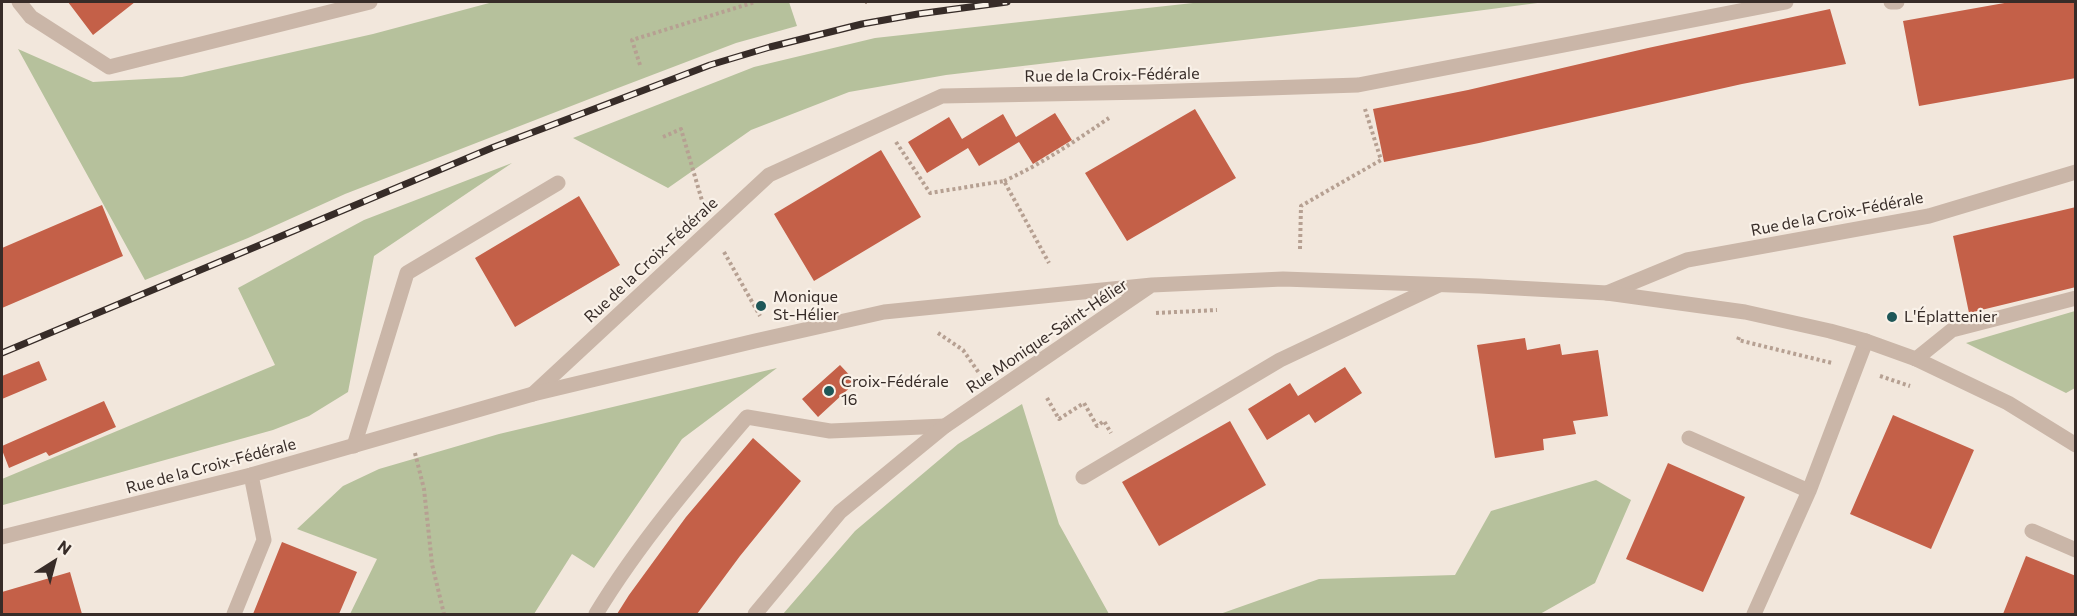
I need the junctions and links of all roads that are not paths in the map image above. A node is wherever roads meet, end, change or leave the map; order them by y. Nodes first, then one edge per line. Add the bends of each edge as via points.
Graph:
1 (19, 2) edge
2 (370, 2) edge
3 (1786, 2) edge
4 (1891, 2) edge
5 (1897, 2) edge
6 (2076, 172) edge
7 (558, 183) dead end
8 (1152, 285) junction
9 (1439, 285) junction
10 (1607, 293) junction
11 (2076, 298) edge
12 (1866, 341) junction
13 (1916, 359) junction
14 (533, 394) junction
15 (945, 426) junction
16 (1689, 438) dead end
17 (354, 446) junction
18 (2076, 446) edge
19 (251, 475) junction
20 (1083, 477) dead end
21 (1809, 491) junction
22 (2032, 531) dead end
23 (2, 537) edge
24 (2076, 550) edge
25 (234, 615) edge
26 (596, 615) edge
27 (755, 615) edge
28 (1755, 615) edge

1 - 2 street via 31,18 108,67
3 - 14 street, Rue de la Croix-Fédérale via 1358,85 942,96 769,175
4 - 5 street
6 - 10 street, Rue de la Croix-Fédérale via 1929,216 1687,260
7 - 17 street via 407,273
8 - 9 street, Rue de la Croix-Fédérale via 1283,279
8 - 14 street, Rue de la Croix-Fédérale via 884,312
8 - 15 street, Rue Monique-Saint-Hélier
9 - 10 street, Rue de la Croix-Fédérale
9 - 20 street via 1280,360
10 - 12 street, Rue de la Croix-Fédérale via 1745,312
11 - 13 street via 1952,330
12 - 13 street, Rue de la Croix-Fédérale
12 - 21 street
13 - 18 street, Rue de la Croix-Fédérale via 2008,403
14 - 17 street, Rue de la Croix-Fédérale
15 - 26 street via 830,431 747,417 671,505
15 - 27 street, Rue Monique-Saint-Hélier via 840,512
16 - 21 street
17 - 19 street, Rue de la Croix-Fédérale
19 - 23 street, Rue de la Croix-Fédérale
19 - 25 street via 264,540
21 - 28 street
22 - 24 street

